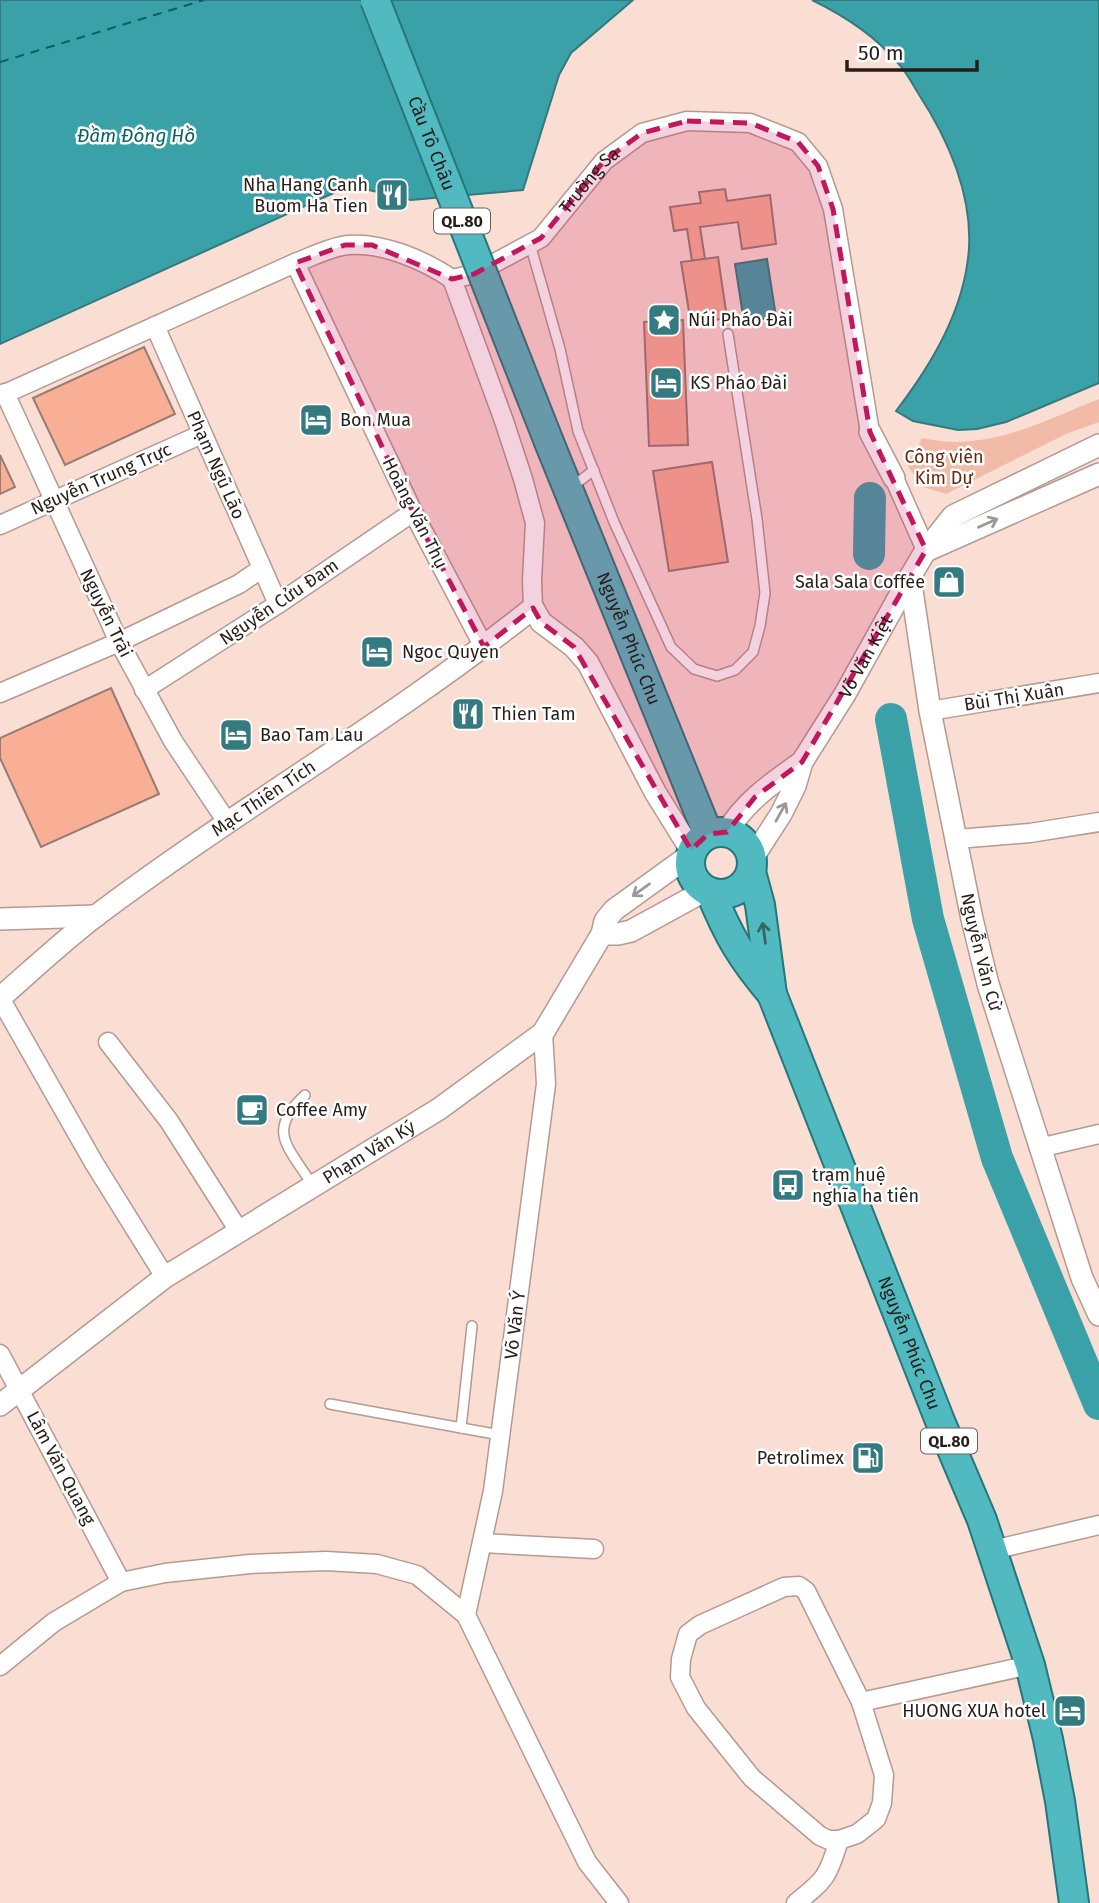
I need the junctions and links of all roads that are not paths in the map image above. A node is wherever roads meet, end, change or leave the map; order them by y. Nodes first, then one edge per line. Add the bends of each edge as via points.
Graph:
1 (375, 0) edge
2 (530, 244) junction
3 (295, 263) junction
4 (452, 279) junction
5 (155, 326) junction
6 (728, 334) dead end
7 (3, 395) edge
8 (870, 432) joint
9 (202, 434) junction
10 (549, 442) joint
11 (1099, 445) edge
12 (594, 470) junction
13 (1099, 474) edge
14 (894, 478) joint
15 (568, 489) junction
16 (53, 501) junction
17 (413, 512) junction
18 (0, 525) edge
19 (926, 550) junction
20 (261, 569) junction
21 (910, 577) junction
22 (278, 604) junction
23 (534, 608) junction
24 (118, 642) junction
25 (484, 647) junction
26 (1099, 683) edge
27 (144, 690) junction
28 (0, 693) edge
29 (930, 711) junction
30 (802, 762) junction
31 (227, 822) junction
32 (1099, 822) edge
33 (957, 839) junction
34 (704, 842) junction
35 (752, 866) junction
36 (708, 891) junction
37 (96, 916) junction
38 (0, 919) edge
39 (602, 934) junction
40 (772, 994) junction
41 (0, 998) edge
42 (543, 1033) junction
43 (107, 1042) dead end
44 (305, 1095) dead end
45 (1099, 1134) edge
46 (1039, 1149) junction
47 (313, 1186) junction
48 (239, 1231) junction
49 (165, 1277) junction
50 (1099, 1315) edge
51 (472, 1326) dead end
52 (0, 1354) edge
53 (20, 1392) junction
54 (330, 1404) dead end
55 (0, 1405) edge
56 (461, 1428) junction
57 (500, 1435) junction
58 (1099, 1525) edge
59 (482, 1544) junction
60 (594, 1549) dead end
61 (993, 1550) junction
62 (121, 1582) junction
63 (466, 1615) junction
64 (1030, 1665) junction
65 (0, 1666) edge
66 (861, 1702) junction
67 (839, 1840) junction
68 (619, 1903) edge
69 (796, 1903) edge
70 (1073, 1903) edge

1 - 10 highway, Cầu Tô Châu / QL.80, bridge
2 - 4 street, Trường Sa via 474,274
2 - 8 street, Trường Sa via 541,238 604,162 642,133 687,121 750,123 797,142 818,166 833,209
2 - 12 lane via 578,431
3 - 4 street via 345,245 372,245 436,268
3 - 5 street
3 - 17 street, Hoàng Văn Thụ
4 - 23 street via 535,523
5 - 7 street
5 - 9 street, Phạm Ngũ Lão
6 - 12 lane via 765,593 752,652 735,670 717,676 694,669 671,647
7 - 16 street, Nguyễn Trãi
8 - 14 street, Trường Sa
9 - 16 street, Nguyễn Trung Trực
9 - 20 street, Phạm Ngũ Lão
10 - 15 highway, Nguyễn Phúc Chu / QL.80
11 - 19 street, Võ Văn Kiệt via 953,516
12 - 15 lane
19 -> 13 street
14 - 19 street, Trường Sa
15 - 34 highway, Nguyễn Phúc Chu / QL.80
16 - 18 street, Nguyễn Trung Trực
16 - 24 street, Nguyễn Trãi
17 - 22 street, Nguyễn Cửu Đam
17 - 25 street, Hoàng Văn Thụ
19 - 21 street, Võ Văn Kiệt
20 - 22 street, Phạm Ngũ Lão
20 - 24 street
21 - 29 street, Nguyễn Văn Cừ
21 - 30 street, Võ Văn Kiệt
22 - 27 street, Nguyễn Cửu Đam
23 - 25 street, Mạc Thiên Tích
23 - 34 street via 541,622 588,663 655,792
24 - 27 street, Nguyễn Trãi
24 - 28 street
25 - 31 street, Mạc Thiên Tích
26 - 29 street, Bùi Thị Xuân
27 - 31 street, Nguyễn Trãi
29 - 33 street, Nguyễn Văn Cừ
30 - 34 street, Võ Văn Kiệt
35 -> 30 street, Võ Văn Kiệt via 795,786
31 - 37 street, Mạc Thiên Tích
32 - 33 street
33 - 46 street, Nguyễn Văn Cừ via 988,984
34 - 35 highway via 743,840
34 - 36 highway via 692,875
34 -> 39 street, Phạm Văn Ký via 614,910 605,920
35 - 36 highway via 739,888 730,893
40 -> 35 highway, Nguyễn Phúc Chu
36 - 39 street via 631,931
36 - 40 highway, Nguyễn Phúc Chu / QL.80 via 745,962
37 - 38 street
37 - 41 street, Mạc Thiên Tích
39 - 42 street, Phạm Văn Ký
40 - 61 highway, Nguyễn Phúc Chu / QL.80
41 - 49 street
42 - 47 street, Phạm Văn Ký via 439,1109
42 - 57 street, Võ Văn Ý via 546,1084
43 - 48 street via 169,1121
44 - 47 lane via 282,1123 282,1136
45 - 46 street
46 - 50 street, Nguyễn Văn Cừ
47 - 48 street, Phạm Văn Ký
48 - 49 street, Phạm Văn Ký
49 - 53 street, Phạm Văn Ký
51 - 56 lane
52 - 53 street, Lâm Văn Quang
53 - 55 street, Phạm Văn Ký
53 - 62 street, Lâm Văn Quang
54 - 56 lane
56 - 57 lane
57 - 59 street, Võ Văn Ý
58 - 61 street
59 - 60 street
59 - 63 street, Võ Văn Ý
61 - 64 highway, Nguyễn Phúc Chu / QL.80
62 - 63 street via 250,1564 377,1564 417,1575
62 - 65 street via 54,1622
63 - 68 street via 587,1862
64 - 66 street
64 - 70 highway, Nguyễn Phúc Chu / QL.80 via 1057,1789
66 - 67 street via 884,1775 882,1802 876,1819 857,1835
66 - 67 street via 806,1591 799,1586 784,1587 688,1634 680,1678 696,1708 752,1778 820,1836
67 - 69 street via 823,1881

